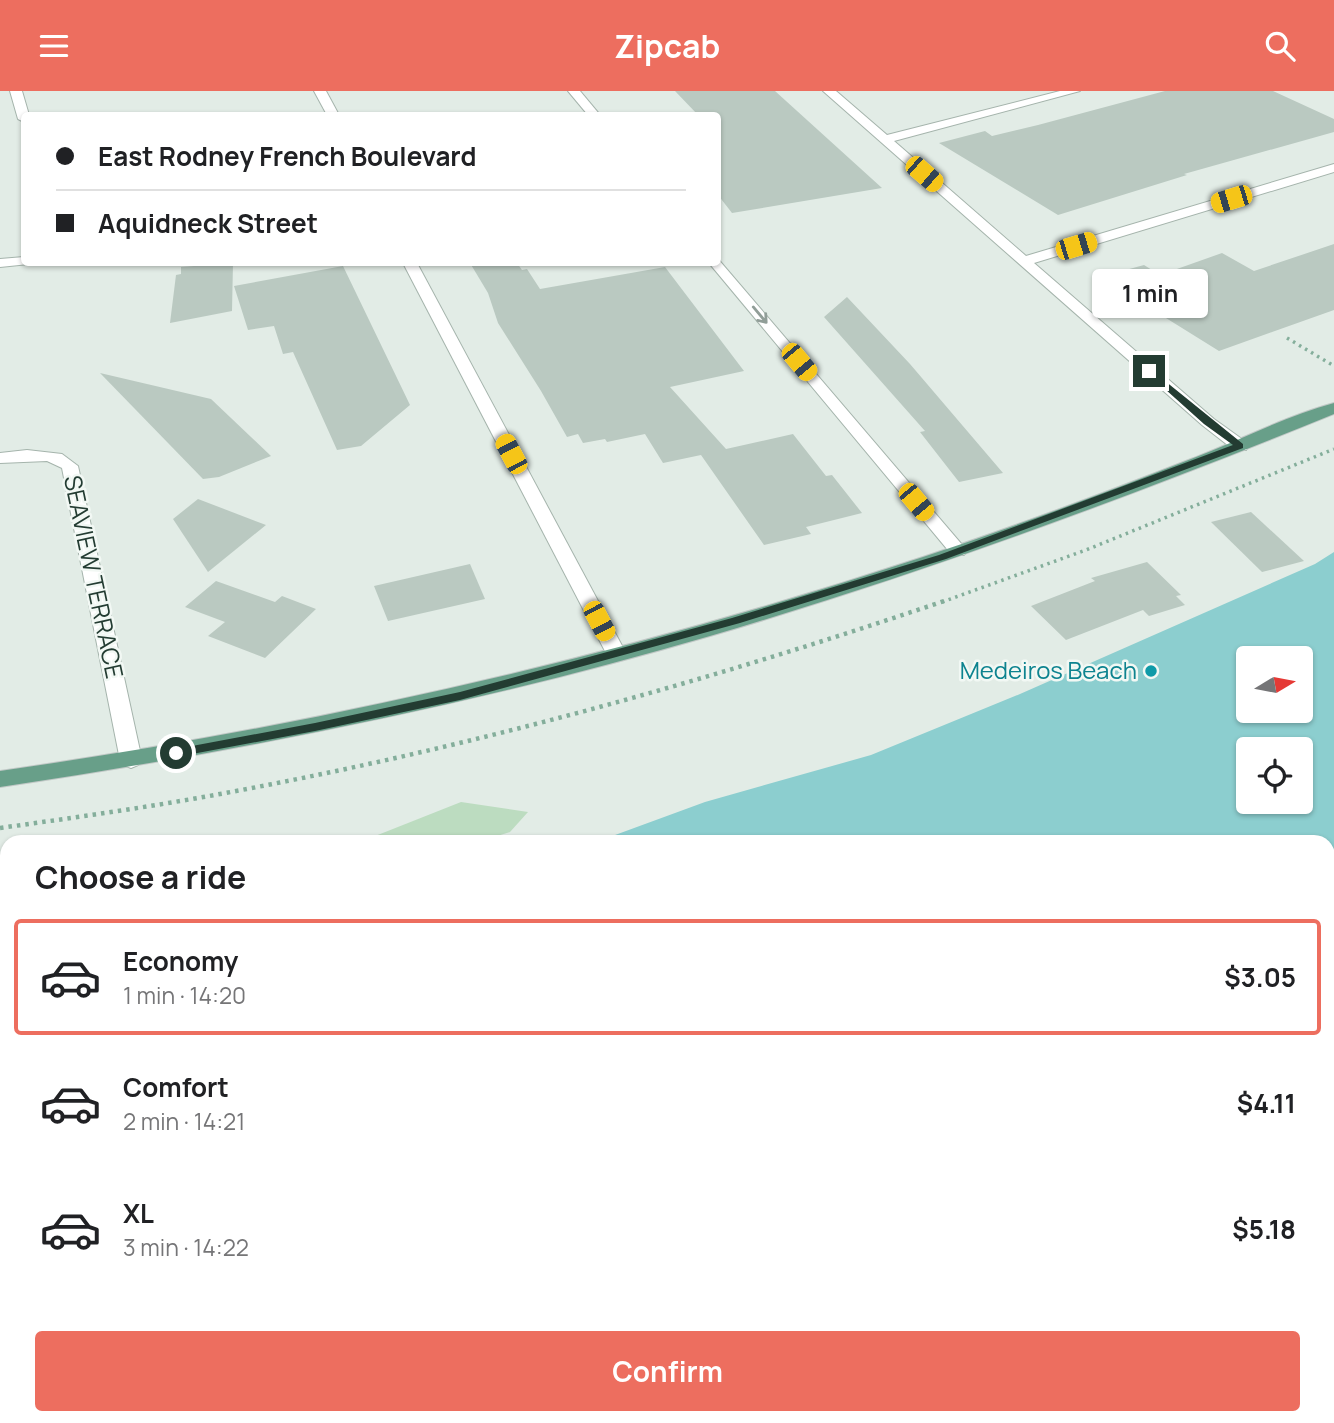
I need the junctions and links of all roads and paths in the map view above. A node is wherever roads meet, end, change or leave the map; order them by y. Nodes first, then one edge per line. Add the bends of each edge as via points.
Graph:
1 (16, 91) edge
2 (320, 91) edge
3 (574, 91) edge
4 (829, 91) edge
5 (1074, 91) edge
6 (22, 112) edge
7 (331, 112) edge
8 (592, 112) edge
9 (884, 140) junction
10 (1334, 168) edge
11 (21, 261) edge
12 (1024, 261) junction
13 (0, 263) edge
14 (412, 266) edge
15 (719, 266) edge
16 (1287, 338) dead end
17 (1334, 366) edge
18 (1334, 408) edge
19 (1240, 446) junction
20 (0, 458) edge
21 (958, 551) junction
22 (617, 655) junction
23 (131, 760) junction
24 (0, 779) edge

1 - 6 street
2 - 7 street
3 - 8 street
4 - 9 street
5 - 9 street
9 - 12 street
10 - 12 street
11 - 13 street
12 - 19 street
14 - 22 street
15 -> 21 street
16 - 17 path
18 - 19 main road
19 - 21 main road
20 - 23 street, SEAVIEW TERRACE via 47,456 70,466
21 - 22 main road
22 - 23 main road via 389,712
23 - 24 main road

